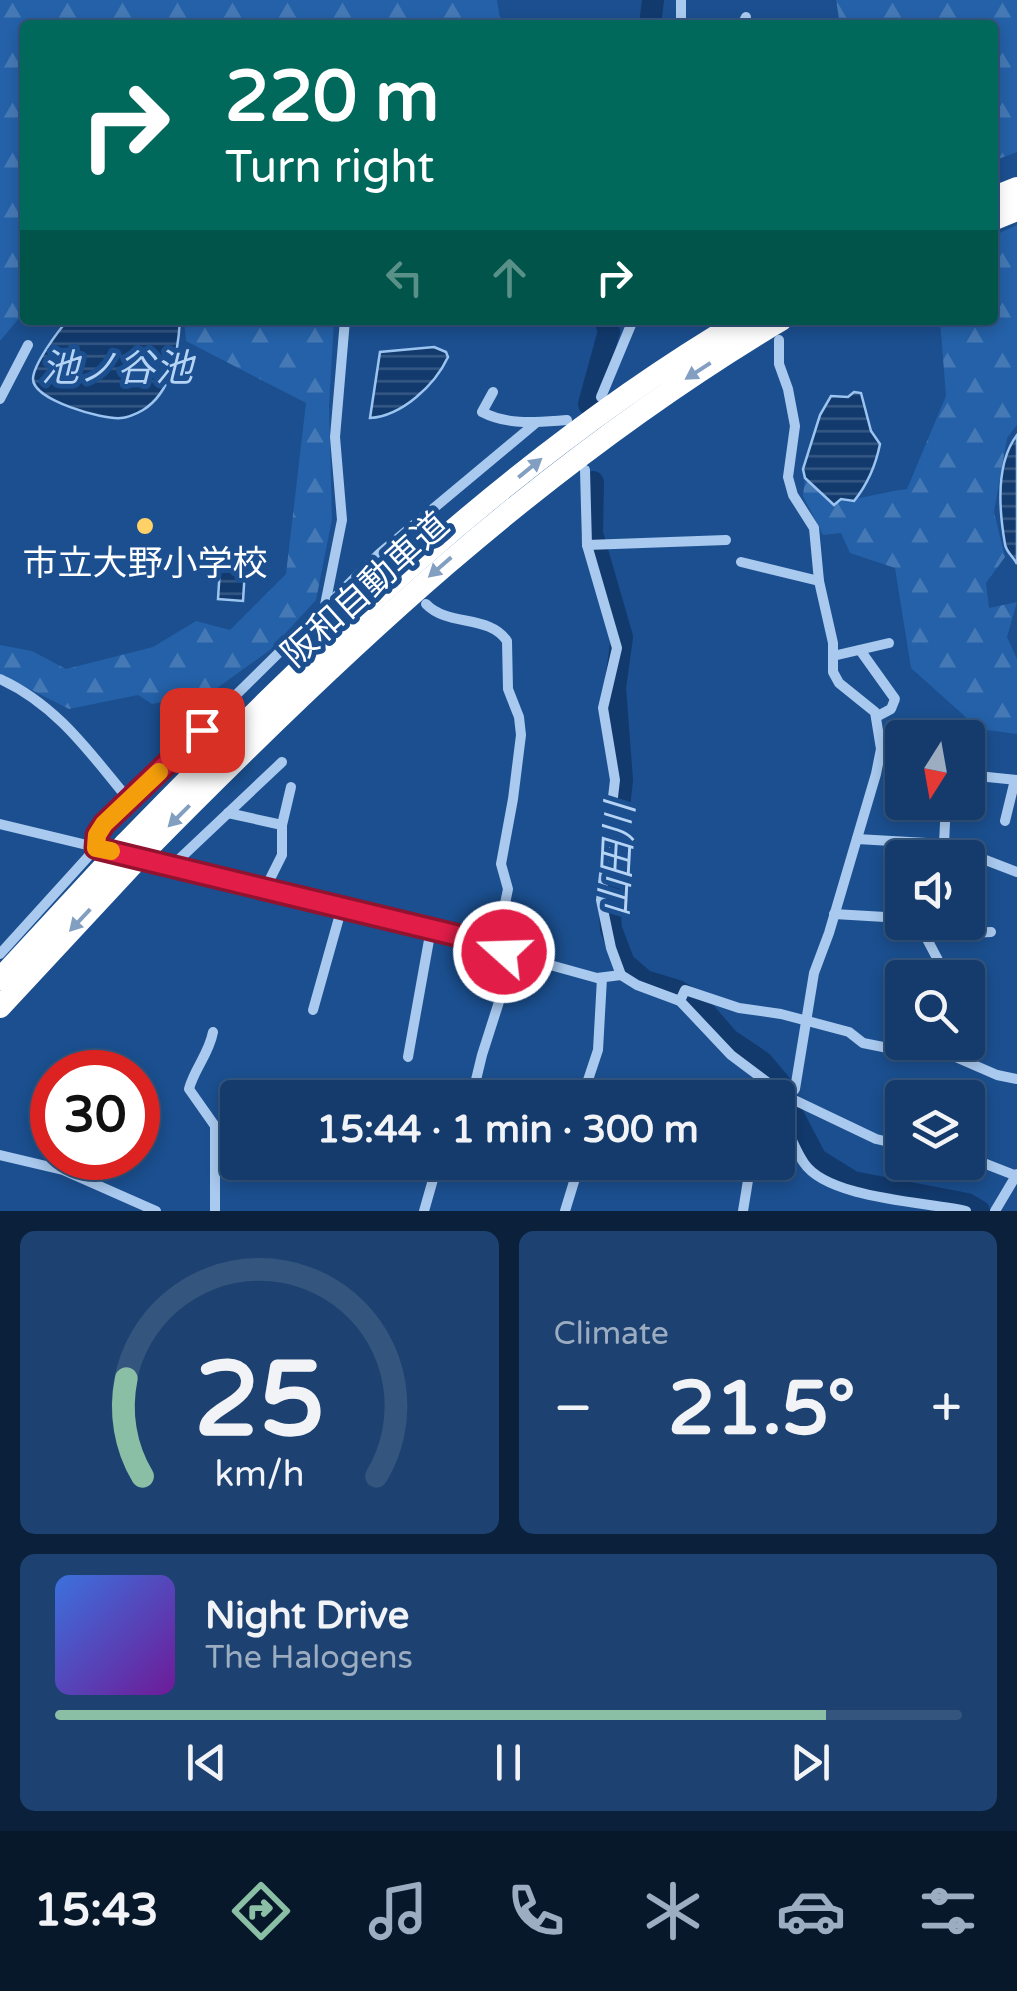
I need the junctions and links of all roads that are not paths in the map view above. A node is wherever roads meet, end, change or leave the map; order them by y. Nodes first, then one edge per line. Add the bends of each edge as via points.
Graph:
1 (345, 325) edge
2 (631, 325) edge
3 (735, 325) edge
4 (780, 330) edge
5 (28, 345) dead end
6 (493, 392) dead end
7 (601, 397) dead end
8 (0, 400) edge
9 (567, 420) dead end
10 (537, 422) junction
11 (585, 470) dead end
12 (726, 540) dead end
13 (587, 545) junction
14 (380, 553) junction
15 (742, 562) dead end
16 (390, 564) dead end
17 (819, 580) junction
18 (426, 604) dead end
19 (324, 606) junction
20 (889, 643) dead end
21 (860, 650) junction
22 (833, 656) junction
23 (0, 679) edge
24 (876, 718) junction
25 (282, 762) dead end
26 (985, 777) edge
27 (1016, 780) edge
28 (291, 788) dead end
29 (129, 800) junction
30 (228, 814) junction
31 (1005, 820) dead end
32 (0, 824) edge
33 (282, 825) junction
34 (856, 839) junction
35 (885, 841) edge
36 (136, 846) junction
37 (96, 848) junction
38 (985, 860) edge
39 (172, 866) junction
40 (1017, 872) edge
41 (266, 887) junction
42 (342, 906) junction
43 (834, 914) junction
44 (885, 917) edge
45 (431, 929) junction
46 (985, 932) edge
47 (991, 932) dead end
48 (928, 940) edge
49 (496, 947) junction
50 (0, 954) edge
51 (514, 955) junction
52 (938, 960) dead end
53 (621, 975) junction
54 (602, 978) junction
55 (0, 979) edge
56 (683, 996) junction
57 (0, 1008) edge
58 (313, 1010) dead end
59 (806, 1020) junction
60 (213, 1032) dead end
61 (408, 1057) dead end
62 (476, 1080) edge
63 (588, 1080) edge
64 (764, 1080) edge
65 (1017, 1080) edge
66 (795, 1089) edge
67 (795, 1100) edge
68 (885, 1140) edge
69 (795, 1143) edge
70 (0, 1155) edge
71 (30, 1162) edge
72 (985, 1163) edge
73 (216, 1166) junction
74 (220, 1166) edge
75 (1017, 1175) edge
76 (86, 1180) edge
77 (433, 1180) edge
78 (575, 1180) edge
79 (748, 1180) edge
80 (156, 1211) edge
81 (215, 1211) edge
82 (424, 1211) edge
83 (566, 1211) edge
84 (743, 1211) edge
85 (966, 1211) edge
86 (995, 1211) edge

1 - 19 street via 335,437 342,520
2 - 7 street
36 -> 3 highway, 阪和自動車道 via 254,713 433,547 609,407
4 - 17 street via 779,364 795,426 788,476 814,528
4 -> 36 highway, 阪和自動車道 via 620,424 475,537
5 - 8 street
6 - 10 street via 482,412 503,421
9 - 10 street
10 - 14 street
11 - 13 street
12 - 13 street
13 - 53 street via 617,648 603,708 615,780 601,900
14 - 16 street
14 - 19 street
15 - 17 street
17 - 22 street
18 - 49 street via 444,616 494,628 507,641 508,689 521,735 501,864 508,890
19 - 29 street
20 - 21 street
21 - 22 street
21 - 24 street via 895,699
22 - 24 street via 839,682
23 - 29 street via 56,715
24 - 34 street via 881,749
25 - 30 street
26 - 27 street
27 - 31 street
28 - 33 street
29 - 37 street via 100,830
30 - 33 street
30 - 39 street
32 - 37 street
33 - 41 street via 282,855
34 - 35 street
34 - 43 street
36 - 55 highway, 阪和自動車道, bridge
36 -> 57 highway, 阪和自動車道, bridge
37 - 39 street
37 - 50 street
38 - 40 street
39 - 41 street
41 - 42 street
42 - 45 street
42 - 58 street
43 - 44 street
43 - 59 street
45 - 49 street
45 - 61 street
46 - 47 street
48 - 52 street
49 - 51 street
51 - 54 street
51 - 62 street
53 - 54 street
53 - 56 street
54 - 63 street via 598,1050
56 - 59 street
56 - 64 street via 731,1056
59 - 65 street via 864,1043 952,1055
59 - 66 street
60 - 73 street via 189,1090 215,1126
67 - 68 street
69 - 85 street via 814,1173 916,1206
70 - 71 street
72 - 75 street
73 - 74 street
73 - 81 street
75 - 86 street
76 - 80 street
77 - 82 street
78 - 83 street
79 - 84 street

